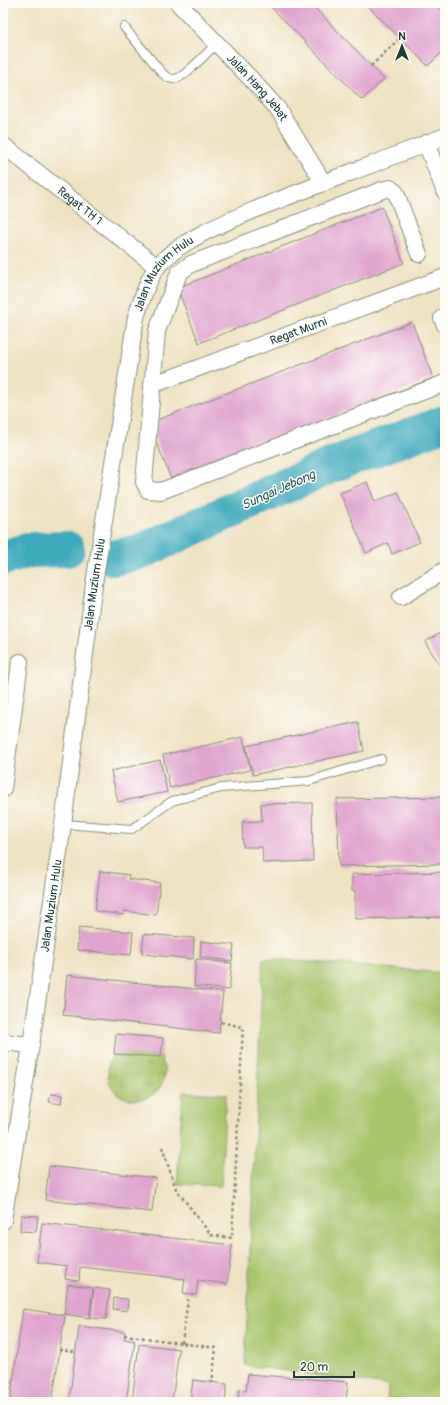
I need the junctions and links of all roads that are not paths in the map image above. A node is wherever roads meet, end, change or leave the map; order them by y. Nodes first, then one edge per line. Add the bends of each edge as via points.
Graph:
1 (178, 3) edge
2 (124, 28) dead end
3 (217, 43) junction
4 (445, 136) edge
5 (426, 143) junction
6 (3, 145) edge
7 (322, 182) junction
8 (445, 192) edge
9 (419, 254) dead end
10 (157, 267) junction
11 (445, 277) edge
12 (445, 383) edge
13 (152, 385) junction
14 (445, 570) edge
15 (401, 597) dead end
16 (20, 662) dead end
17 (381, 759) dead end
18 (3, 789) edge
19 (64, 824) junction
20 (3, 1042) edge
21 (31, 1045) junction
22 (3, 1221) edge

1 - 3 street, Jalan Hang Jebat
2 - 3 lane via 163,74 175,79 183,75
3 - 7 street, Jalan Hang Jebat via 278,109
4 - 5 street, Jalan Muzium Hulu
5 - 7 street, Jalan Muzium Hulu
5 - 8 street
6 - 10 street, Regat TH 1
7 - 10 street, Jalan Muzium Hulu via 220,225 185,243
9 - 13 street via 396,193 390,188 191,264 179,273 157,331
10 - 19 street, Jalan Muzium Hulu via 146,288 135,325 94,584
11 - 13 street, Regat Murni
12 - 13 street via 161,491 148,490 144,482
14 - 15 street
16 - 18 street
17 - 19 lane via 308,781 221,788 172,801 132,829
19 - 21 street, Jalan Muzium Hulu
20 - 21 street
21 - 22 street, Jalan Muzium Hulu

